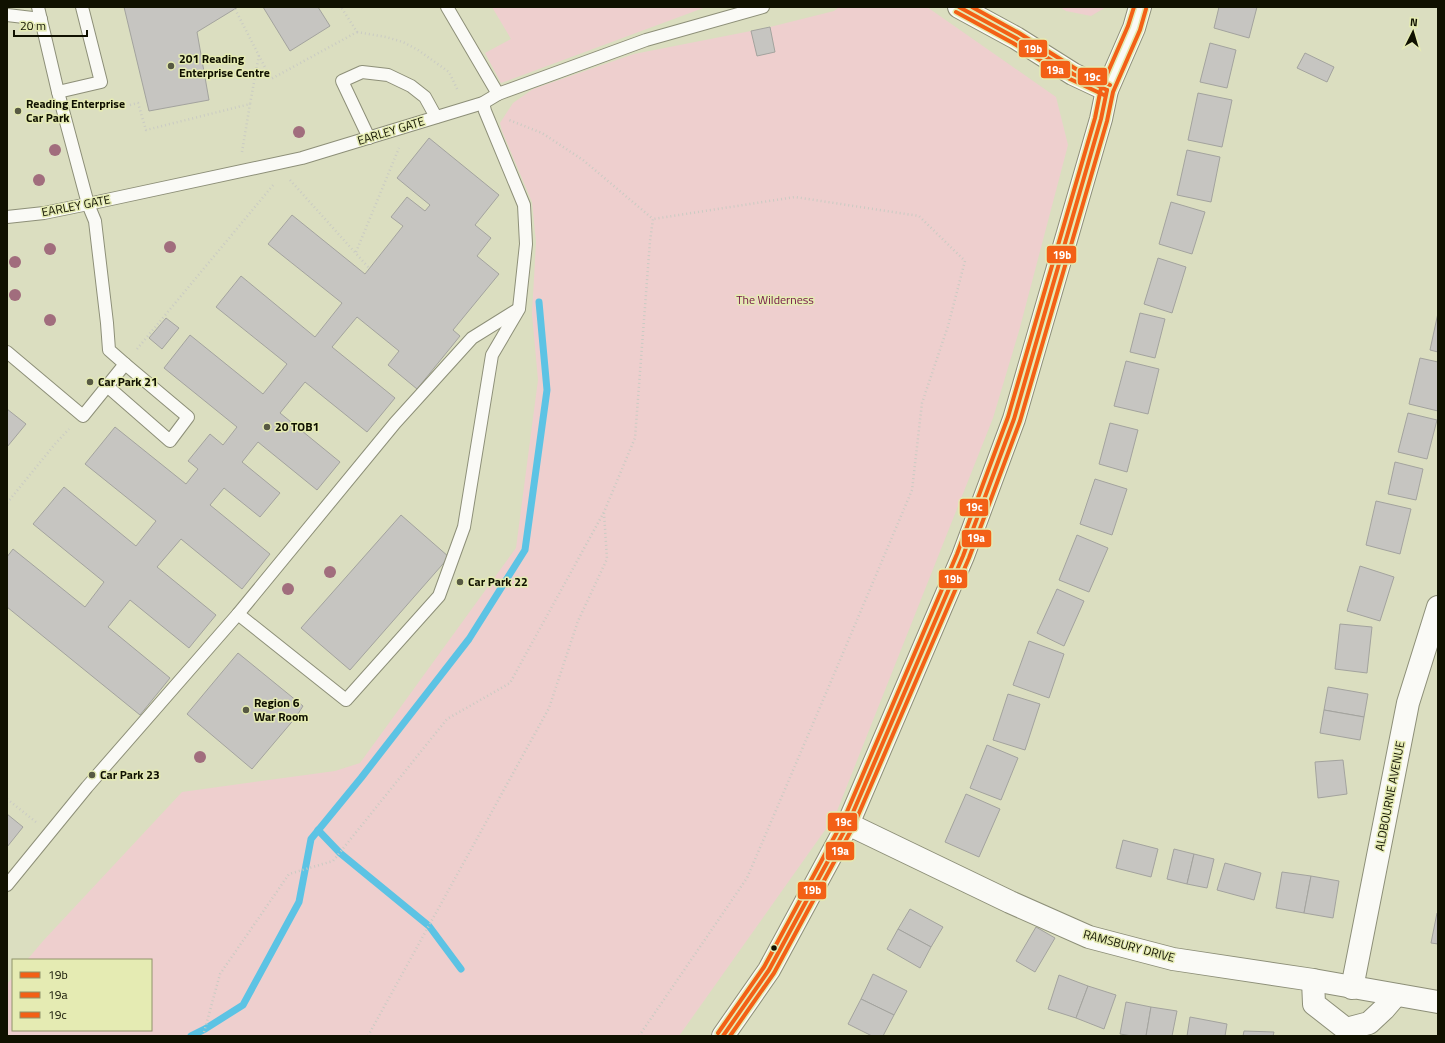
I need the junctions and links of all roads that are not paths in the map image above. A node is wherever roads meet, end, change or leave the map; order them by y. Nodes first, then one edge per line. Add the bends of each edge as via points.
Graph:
1 (38, 7) edge
2 (82, 7) edge
3 (447, 7) edge
4 (764, 7) edge
5 (959, 7) edge
6 (1140, 7) edge
7 (7, 15) edge
8 (41, 19) junction
9 (1107, 90) junction
10 (58, 92) junction
11 (498, 94) junction
12 (484, 107) junction
13 (436, 117) junction
14 (369, 138) junction
15 (88, 204) junction
16 (7, 217) edge
17 (519, 309) junction
18 (7, 352) edge
19 (125, 364) junction
20 (107, 386) junction
21 (1438, 607) edge
22 (238, 614) junction
23 (848, 824) junction
24 (7, 885) edge
25 (1313, 980) junction
26 (1352, 988) junction
27 (1396, 995) junction
28 (1438, 1002) edge
29 (723, 1036) edge

1 - 8 lane
2 - 10 lane via 101,82
3 - 11 lane
4 - 11 lane, EARLEY GATE via 646,40
5 - 9 street via 1016,38 1073,74
6 - 9 street via 1134,28
7 - 8 lane
8 - 10 lane
9 - 23 street via 1101,120 1014,419 963,556
10 - 15 lane
11 - 12 lane, EARLEY GATE
12 - 13 lane, EARLEY GATE via 468,107
12 - 17 lane via 524,205 526,244
13 - 14 lane, EARLEY GATE
13 - 14 lane via 425,97 411,86 388,75 362,72 342,81
14 - 15 lane, EARLEY GATE via 302,158
15 - 16 lane, EARLEY GATE
15 - 19 lane via 95,221 109,350
17 - 22 lane via 472,338 395,423
17 - 22 lane via 492,355 464,527 439,596 346,700
18 - 20 lane via 83,416
19 - 20 lane
19 - 20 lane via 188,417 170,441
21 - 26 street, ALDBOURNE AVENUE via 1408,703
22 - 24 lane via 49,832
23 - 25 street, RAMSBURY DRIVE via 1089,937 1173,959
23 - 29 street via 769,970
25 - 26 street, RAMSBURY DRIVE
25 - 27 street via 1314,1004 1346,1029 1369,1023
26 - 27 street, RAMSBURY DRIVE
27 - 28 street, RAMSBURY DRIVE

